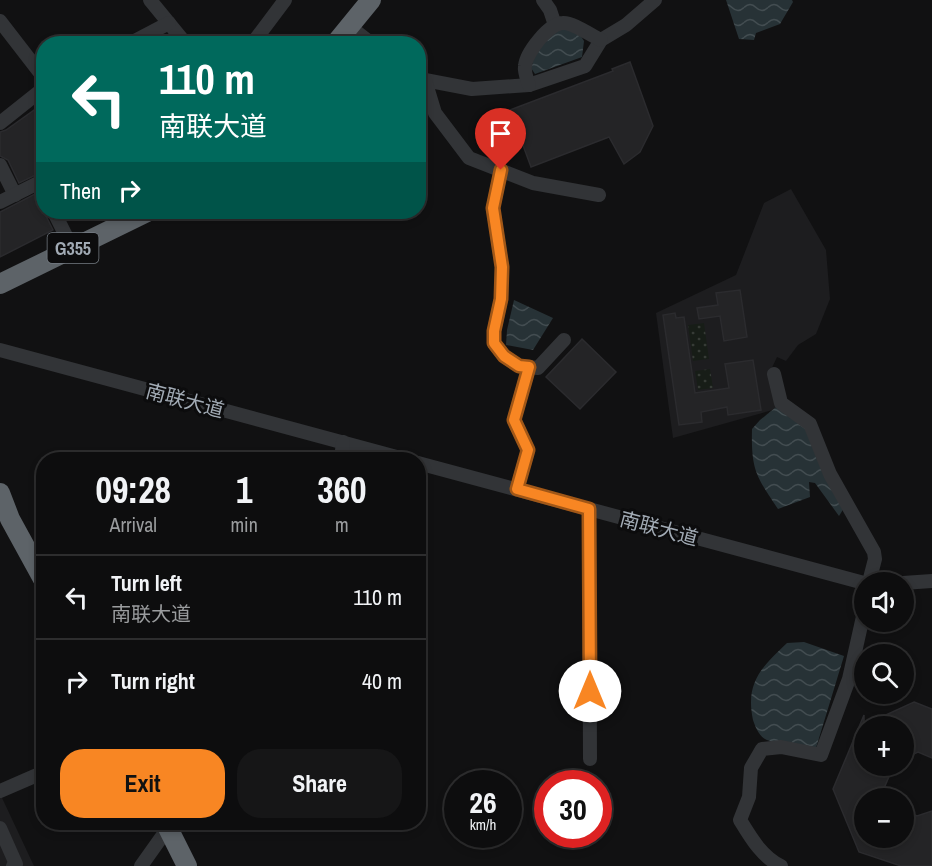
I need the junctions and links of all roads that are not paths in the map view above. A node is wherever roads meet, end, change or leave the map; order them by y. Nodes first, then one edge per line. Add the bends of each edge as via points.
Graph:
1 (150, 0) edge
2 (285, 0) edge
3 (372, 0) edge
4 (380, 0) edge
5 (543, 0) edge
6 (655, 0) edge
7 (0, 21) edge
8 (169, 23) junction
9 (555, 25) junction
10 (349, 33) edge
11 (588, 34) junction
12 (144, 36) edge
13 (180, 36) edge
14 (258, 36) edge
15 (601, 40) junction
16 (585, 66) junction
17 (36, 68) edge
18 (426, 79) edge
19 (529, 85) junction
20 (426, 89) edge
21 (36, 94) edge
22 (0, 123) edge
23 (0, 165) edge
24 (501, 170) junction
25 (36, 187) edge
26 (15, 195) junction
27 (599, 195) dead end
28 (0, 202) edge
29 (58, 219) edge
30 (123, 219) edge
31 (131, 219) edge
32 (71, 246) junction
33 (0, 278) edge
34 (0, 284) edge
35 (564, 340) dead end
36 (0, 350) edge
37 (529, 367) junction
38 (774, 374) dead end
39 (343, 442) junction
40 (342, 452) edge
41 (379, 452) edge
42 (426, 465) edge
43 (517, 489) junction
44 (1, 501) edge
45 (589, 509) junction
46 (36, 566) edge
47 (872, 572) edge
48 (854, 580) edge
49 (932, 581) edge
50 (914, 582) edge
51 (859, 632) edge
52 (590, 759) dead end
53 (36, 775) edge
54 (0, 791) edge
55 (0, 828) edge
56 (163, 830) edge
57 (169, 830) edge
58 (13, 866) edge
59 (141, 866) edge
60 (187, 866) edge
61 (781, 866) edge

1 - 8 street
2 - 14 street
3 - 10 highway
4 - 10 highway
5 - 9 street
6 - 15 street
7 - 17 street
8 - 12 street
8 - 13 street
9 - 11 street via 563,22
9 - 19 street via 526,60 524,69
11 - 15 street
11 - 16 street
15 - 16 street
16 - 19 street
18 - 19 street via 472,89
20 - 24 street via 435,113 469,158
21 - 22 street
23 - 26 street
24 - 27 street via 533,183
24 - 37 street via 493,208 502,267 494,343 504,356 519,366
25 - 26 street
26 - 28 street
29 - 32 street
30 - 32 highway, G355
31 - 32 highway, G355
32 - 33 highway, G355
32 - 34 highway, G355
35 - 37 street via 538,368
36 - 39 street, 南联大道
37 - 43 street via 514,420 528,450
38 - 47 street via 782,403 810,424 830,474 874,552
39 - 40 street
39 - 41 street, 南联大道
42 - 43 street, 南联大道
43 - 45 street, 南联大道
44 - 46 highway
45 - 48 street, 南联大道
45 - 52 street
49 - 50 street
51 - 61 street via 849,678 821,755 781,747 762,749 751,768 749,797 740,820 753,843
53 - 54 street
55 - 58 street via 16,864
56 - 59 street
57 - 60 highway

